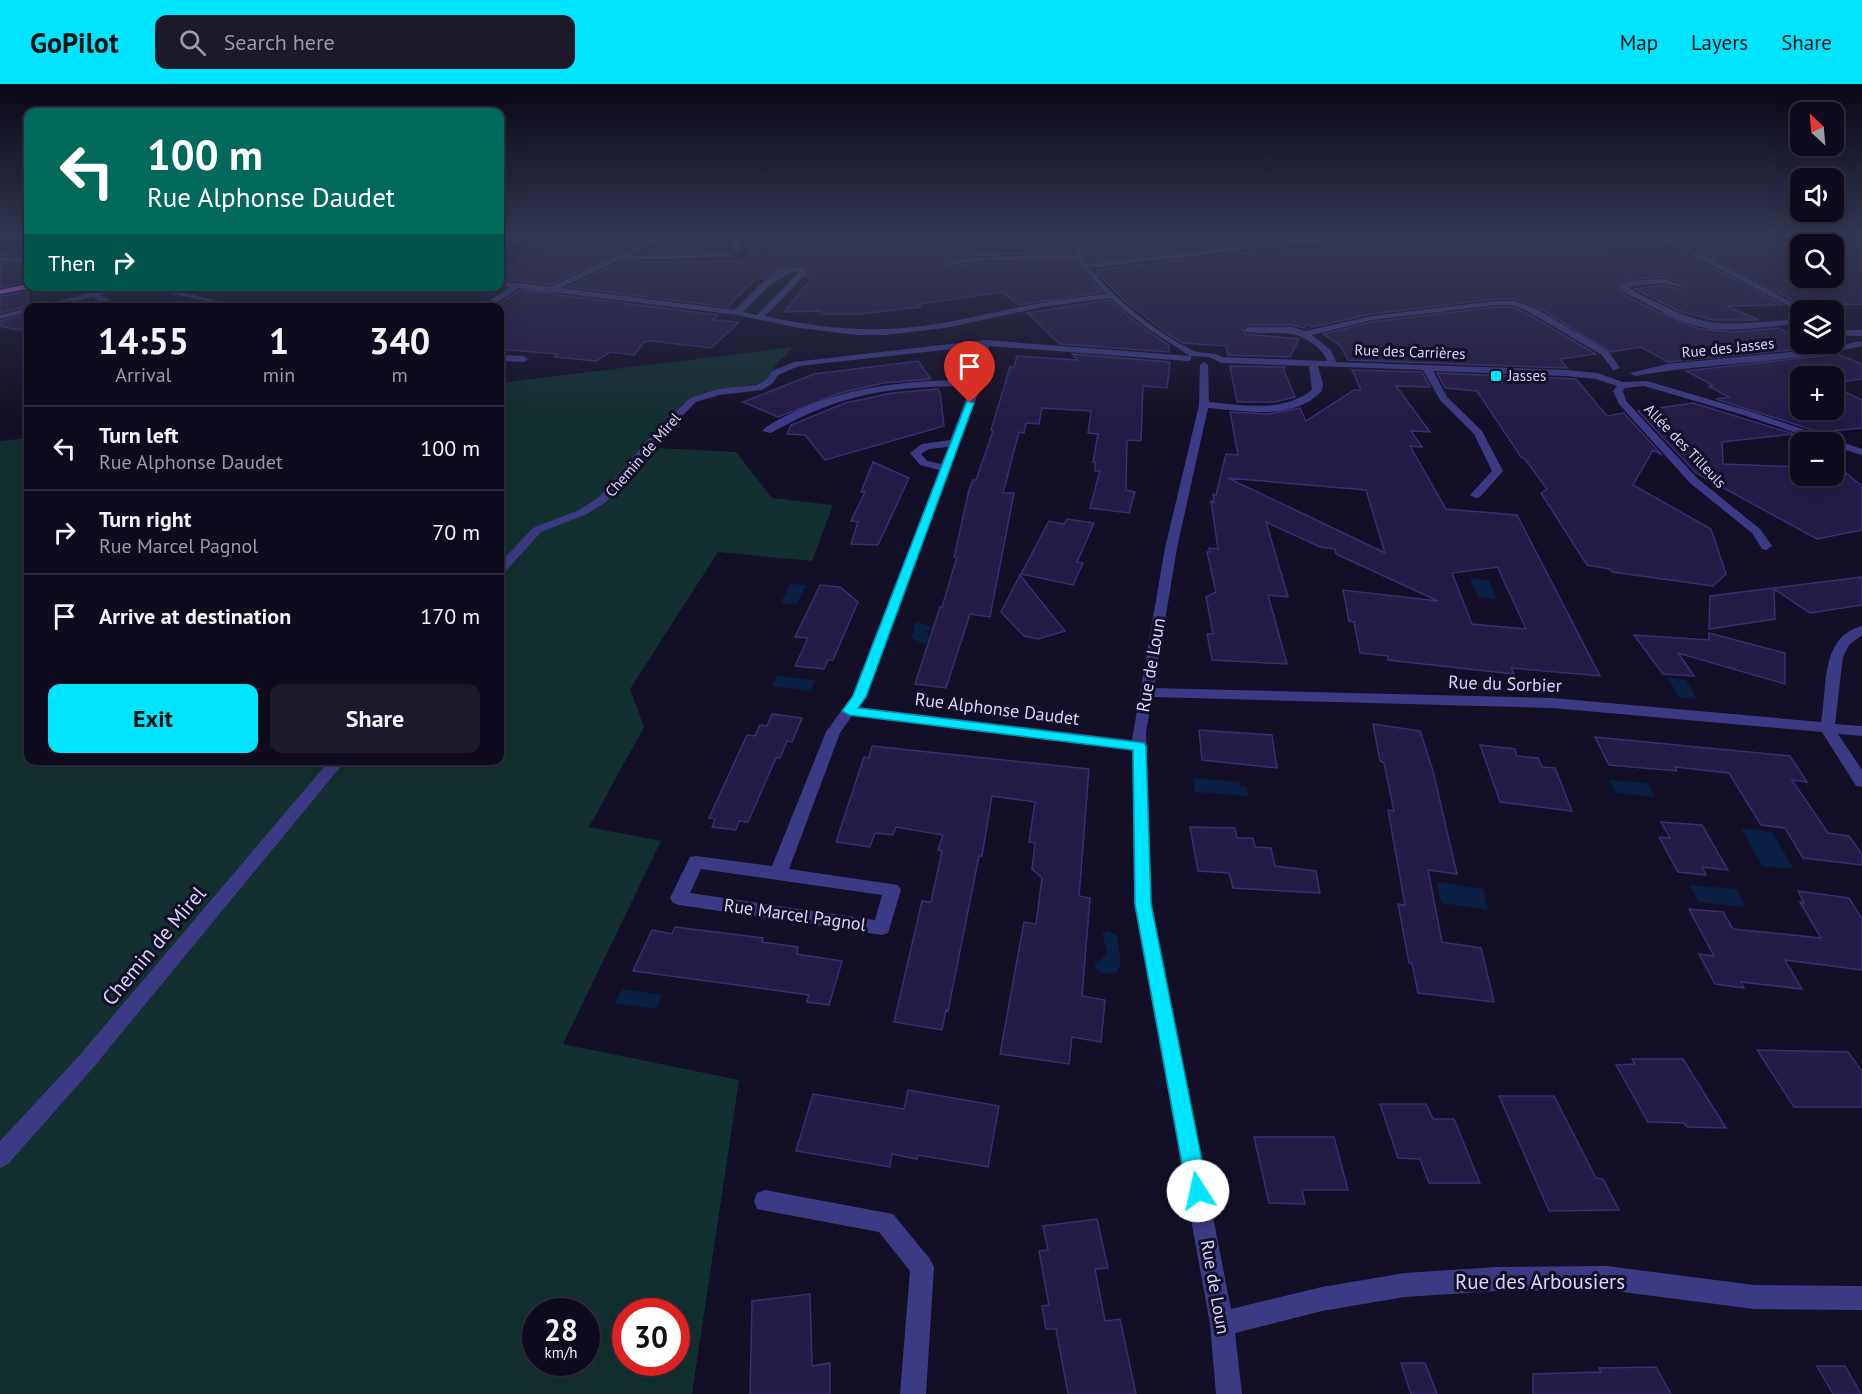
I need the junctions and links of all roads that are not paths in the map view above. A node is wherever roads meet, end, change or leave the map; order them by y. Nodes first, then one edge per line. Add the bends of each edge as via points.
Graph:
1 (77, 298) edge
2 (200, 298) edge
3 (609, 298) edge
4 (753, 298) edge
5 (778, 298) edge
6 (1090, 298) edge
7 (1117, 298) edge
8 (1643, 298) edge
9 (58, 303) edge
10 (224, 303) edge
11 (24, 311) edge
12 (737, 313) junction
13 (0, 316) edge
14 (759, 318) junction
15 (1790, 323) edge
16 (1248, 330) dead end
17 (1846, 333) joint
18 (1862, 333) edge
19 (1305, 334) junction
20 (985, 343) junction
21 (1860, 345) edge
22 (504, 358) edge
23 (524, 359) dead end
24 (1202, 359) junction
25 (796, 364) joint
26 (1313, 364) junction
27 (1334, 364) junction
28 (1426, 367) junction
29 (1616, 368) junction
30 (1635, 373) junction
31 (1597, 376) junction
32 (977, 383) junction
33 (1644, 383) junction
34 (1622, 385) junction
35 (1204, 405) junction
36 (767, 431) dead end
37 (955, 443) junction
38 (1862, 452) edge
39 (946, 468) junction
40 (1476, 495) dead end
41 (1766, 546) dead end
42 (504, 566) edge
43 (1862, 630) edge
44 (1146, 692) junction
45 (849, 711) junction
46 (1827, 728) junction
47 (1862, 731) edge
48 (1139, 746) junction
49 (335, 765) edge
50 (1862, 782) edge
51 (778, 874) junction
52 (0, 1157) edge
53 (765, 1201) dead end
54 (1862, 1298) edge
55 (1222, 1324) junction
56 (913, 1394) edge
57 (1230, 1394) edge

1 - 9 street
2 - 10 street
3 - 12 street
4 - 12 street
5 - 14 street
6 - 14 street via 945,326 886,333 826,330
7 - 24 street via 1172,343
8 - 15 street via 1708,326
11 - 13 street
12 - 14 street
16 - 19 street via 1292,330
17 - 18 street
17 - 21 street, Rue des Jasses via 1844,338
19 - 27 street via 1328,352
19 - 29 street via 1372,318 1514,303 1605,353
20 - 24 street, Rue des Carrières
20 - 25 street, Rue des Carrières
20 - 32 street
21 - 30 street, Rue des Jasses
22 - 23 street
24 - 26 street, Rue des Carrières
24 - 35 street, Rue de Loun
25 - 42 street, Chemin de Mirel via 775,373 759,388 718,392 693,400 602,500 537,531
26 - 27 street, Rue des Carrières
26 - 35 street via 1317,391 1299,404 1257,408
27 - 28 street, Rue des Carrières
28 - 31 street, Rue des Carrières
28 - 40 street via 1443,398 1478,433 1498,471
29 - 30 street
29 - 31 street via 1597,370
30 - 33 street via 1644,378
31 - 34 street
32 - 36 street via 913,383 850,392 805,409
32 - 37 street
33 - 34 street
33 - 38 street
34 - 41 street, Allée des Tilleuls via 1618,392 1623,402 1686,472 1756,531
35 - 44 street, Rue de Loun via 1171,548
37 - 39 street
37 - 39 street via 926,446 915,453 922,462
39 - 45 street via 859,697
43 - 46 street via 1841,645 1833,663 1833,697
44 - 46 street, Rue du Sorbier via 1552,703
44 - 48 street, Rue de Loun
45 - 48 street, Rue Alphonse Daudet
45 - 51 street via 833,732
46 - 47 street, Rue du Sorbier
46 - 50 street
48 - 55 street, Rue de Loun via 1143,904
49 - 52 street, Chemin de Mirel via 85,1063
51 - 51 street, Rue Marcel Pagnol via 696,862 679,898 882,928 892,890
53 - 56 street via 885,1222 922,1267
54 - 55 street, Rue des Arbousiers via 1754,1297 1607,1278 1497,1279 1405,1285 1322,1299
55 - 57 street, Rue de Loun

